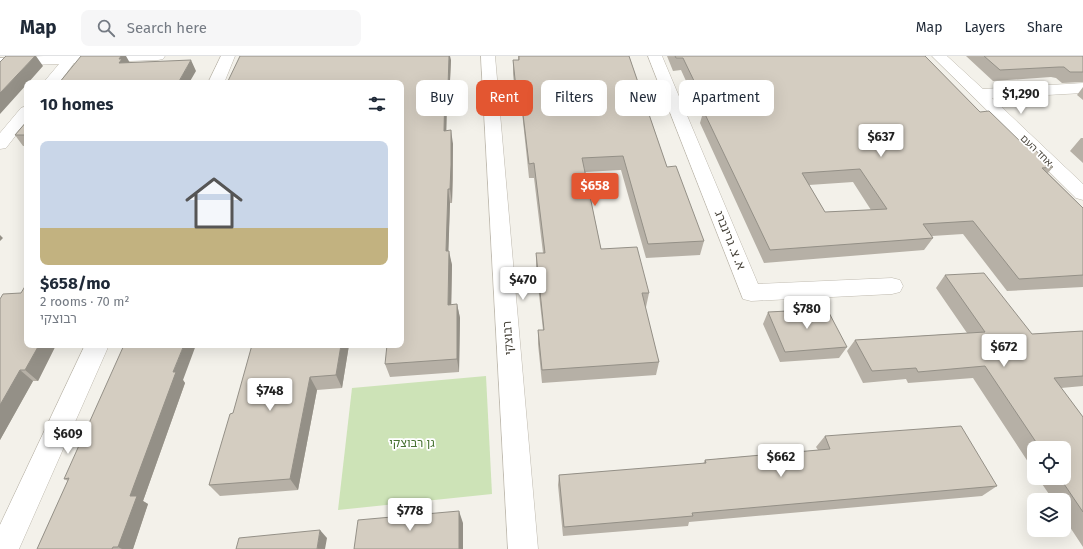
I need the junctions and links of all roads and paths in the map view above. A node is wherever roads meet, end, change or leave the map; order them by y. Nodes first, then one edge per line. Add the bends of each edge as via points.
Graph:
1 (158, 56) edge
2 (228, 56) edge
3 (488, 56) edge
4 (655, 56) edge
5 (939, 56) edge
6 (72, 58) edge
7 (0, 62) edge
8 (53, 80) edge
9 (217, 80) edge
10 (1083, 88) edge
11 (979, 94) junction
12 (24, 115) edge
13 (0, 144) edge
14 (1083, 194) edge
15 (892, 286) dead end
16 (96, 348) edge
17 (4, 549) edge
18 (523, 549) edge

1 - 6 street
2 - 9 street
3 - 18 street, רבוצקי
4 - 15 street, א. צ. גרינברג via 751,293
5 - 11 street, אחד העם
6 - 7 street
6 - 8 street
10 - 11 street
11 - 14 street, אחד העם
12 - 13 street
16 - 17 street

